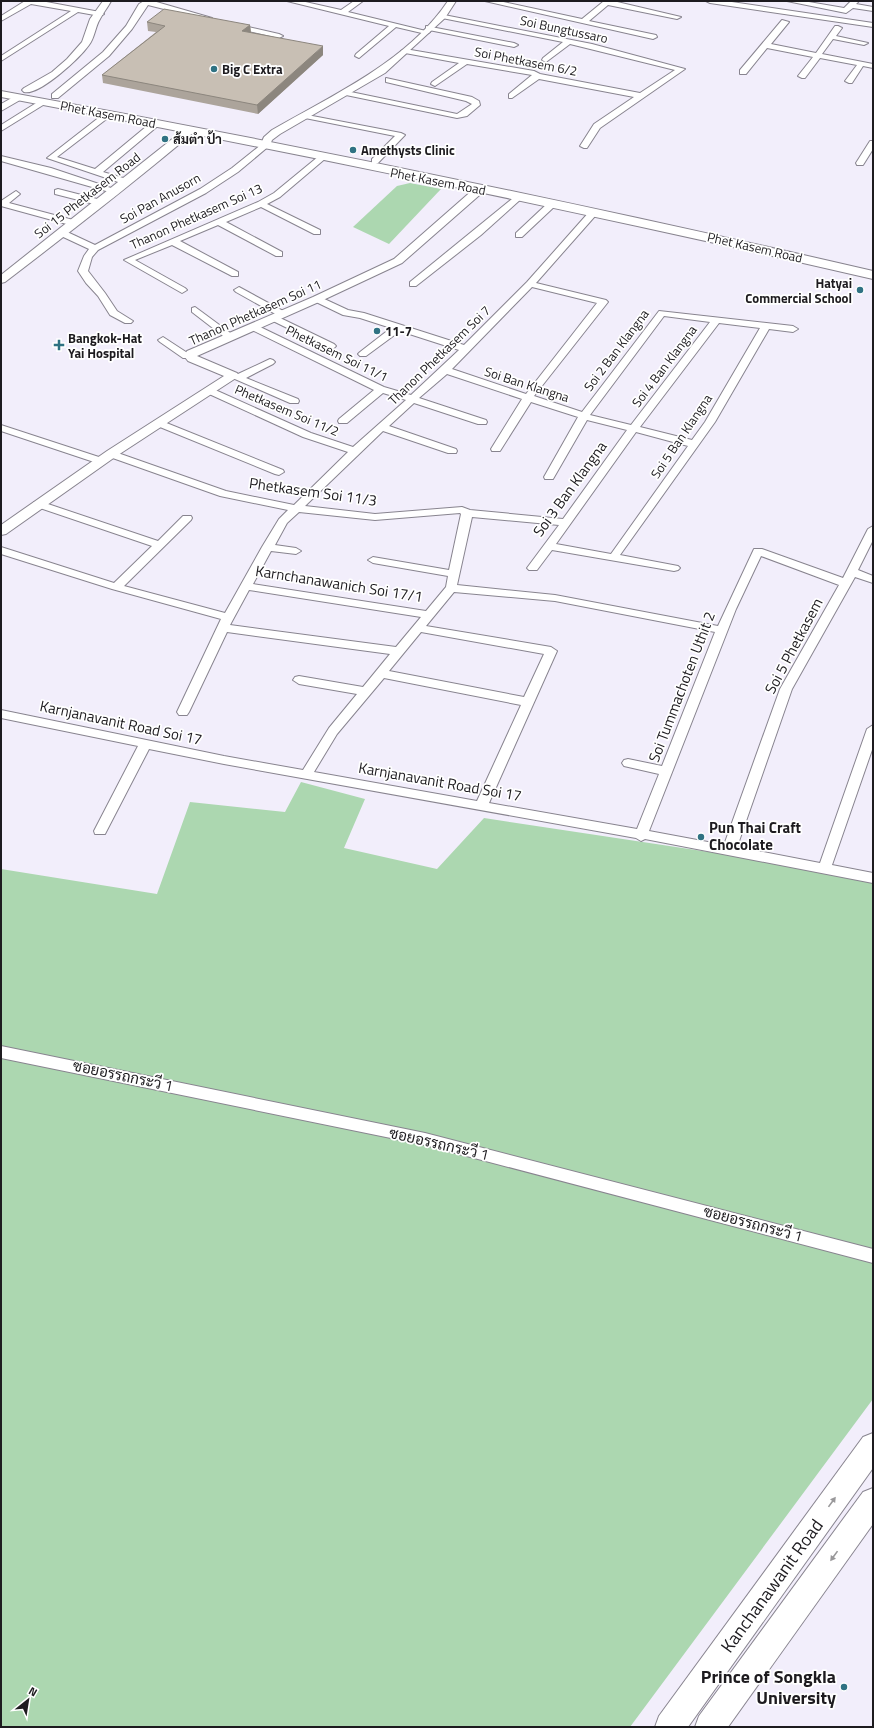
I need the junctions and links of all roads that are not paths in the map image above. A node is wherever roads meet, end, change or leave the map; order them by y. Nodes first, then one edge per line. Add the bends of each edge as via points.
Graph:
1 (29, 1) edge
2 (107, 1) edge
3 (291, 1) edge
4 (359, 1) edge
5 (452, 1) edge
6 (489, 1) edge
7 (710, 1) edge
8 (752, 1) edge
9 (791, 1) edge
10 (148, 2) edge
11 (608, 2) edge
12 (310, 3) edge
13 (853, 3) edge
14 (746, 8) junction
15 (873, 9) edge
16 (77, 10) junction
17 (342, 13) junction
18 (100, 14) junction
19 (442, 16) junction
20 (678, 17) dead end
21 (1, 19) edge
22 (213, 20) edge
23 (584, 21) junction
24 (785, 22) dead end
25 (228, 23) edge
26 (394, 25) junction
27 (873, 25) edge
28 (838, 28) dead end
29 (427, 30) junction
30 (279, 36) edge
31 (653, 37) dead end
32 (832, 37) junction
33 (568, 42) junction
34 (864, 43) dead end
35 (514, 45) dead end
36 (765, 45) junction
37 (406, 51) junction
38 (818, 55) junction
39 (359, 56) dead end
40 (1, 59) edge
41 (546, 60) dead end
42 (466, 61) junction
43 (862, 63) junction
44 (872, 65) edge
45 (743, 72) dead end
46 (537, 76) junction
47 (802, 76) dead end
48 (389, 80) dead end
49 (849, 81) dead end
50 (1, 84) edge
51 (435, 84) dead end
52 (27, 90) junction
53 (346, 93) junction
54 (1, 94) edge
55 (512, 96) dead end
56 (641, 96) junction
57 (17, 98) junction
58 (50, 99) junction
59 (1, 108) edge
60 (109, 114) junction
61 (305, 116) junction
62 (156, 123) junction
63 (1, 129) edge
64 (190, 130) junction
65 (266, 142) junction
66 (873, 143) edge
67 (584, 146) dead end
68 (1, 158) edge
69 (322, 158) junction
70 (375, 161) junction
71 (860, 163) dead end
72 (98, 172) junction
73 (127, 182) junction
74 (479, 190) junction
75 (116, 191) junction
76 (58, 192) dead end
77 (16, 194) dead end
78 (518, 197) junction
79 (98, 202) junction
80 (261, 204) junction
81 (552, 204) junction
82 (593, 213) junction
83 (219, 222) junction
84 (74, 223) junction
85 (672, 225) junction
86 (317, 232) dead end
87 (62, 233) junction
88 (519, 234) dead end
89 (172, 241) junction
90 (95, 248) junction
91 (279, 254) dead end
92 (873, 266) edge
93 (235, 274) dead end
94 (873, 275) edge
95 (1, 280) edge
96 (413, 284) dead end
97 (530, 284) junction
98 (182, 290) dead end
99 (239, 290) dead end
100 (317, 299) junction
101 (195, 310) dead end
102 (278, 316) junction
103 (716, 320) junction
104 (128, 321) dead end
105 (766, 326) junction
106 (253, 327) junction
107 (397, 328) junction
108 (793, 329) dead end
109 (230, 337) junction
110 (163, 340) dead end
111 (331, 346) dead end
112 (466, 349) junction
113 (363, 354) dead end
114 (186, 356) junction
115 (270, 362) dead end
116 (445, 370) junction
117 (235, 377) junction
118 (381, 389) junction
119 (210, 391) junction
120 (528, 398) junction
121 (411, 400) junction
122 (294, 401) dead end
123 (584, 416) junction
124 (343, 421) dead end
125 (482, 422) dead end
126 (160, 423) junction
127 (382, 426) junction
128 (1, 428) edge
129 (632, 429) junction
130 (694, 444) junction
131 (496, 449) dead end
132 (355, 451) junction
133 (452, 451) dead end
134 (111, 454) junction
135 (100, 461) junction
136 (279, 472) dead end
137 (550, 477) dead end
138 (38, 504) junction
139 (295, 508) junction
140 (467, 513) junction
141 (187, 518) dead end
142 (564, 522) junction
143 (873, 530) edge
144 (1, 531) edge
145 (160, 545) junction
146 (267, 546) junction
147 (548, 546) junction
148 (1, 550) edge
149 (296, 552) dead end
150 (613, 558) junction
151 (372, 560) dead end
152 (533, 568) dead end
153 (674, 568) dead end
154 (852, 572) junction
155 (455, 574) junction
156 (873, 580) edge
157 (845, 583) junction
158 (246, 586) junction
159 (116, 587) junction
160 (451, 588) junction
161 (428, 614) junction
162 (228, 617) junction
163 (223, 628) junction
164 (418, 628) junction
165 (722, 630) junction
166 (398, 651) junction
167 (380, 673) junction
168 (299, 680) dead end
169 (365, 691) junction
170 (528, 702) junction
171 (183, 712) dead end
172 (1, 714) edge
173 (873, 729) edge
174 (144, 745) junction
175 (628, 763) dead end
176 (667, 771) junction
177 (307, 774) junction
178 (481, 806) junction
179 (100, 831) dead end
180 (641, 836) junction
181 (729, 850) junction
182 (825, 868) junction
183 (873, 878) edge
184 (1, 1052) edge
185 (873, 1256) edge
186 (873, 1446) edge
187 (873, 1501) edge
188 (670, 1727) edge
189 (710, 1727) edge

1 - 16 street
1 - 21 street
2 - 18 street
3 - 12 street
4 - 17 street
5 - 19 street
6 - 23 street
7 - 14 street
8 - 14 street
9 - 13 street via 846,11
10 - 22 street
10 - 58 street via 142,6 129,27 106,54
11 - 20 street
11 - 23 street
12 - 17 street
13 - 15 street
14 - 27 street
16 - 18 street
16 - 40 street
17 - 26 street
18 - 52 street via 95,19 86,43 70,61 55,74
19 - 29 street
19 - 33 street, Soi Bungtussaro
23 - 31 street
24 - 36 street
25 - 30 street
26 - 29 street
26 - 39 street
28 - 32 street
29 - 35 street
29 - 37 street
32 - 34 street
32 - 38 street
33 - 41 street
33 - 56 street, Soi Bungtussaro via 681,69
36 - 38 street
36 - 45 street
37 - 42 street, Soi Phetkasem 6/2
37 - 53 street via 382,71
38 - 43 street
38 - 47 street
42 - 46 street, Soi Phetkasem 6/2
42 - 51 street
43 - 44 street
43 - 49 street
46 - 55 street
46 - 56 street, Soi Phetkasem 6/2
48 - 53 street via 469,99 476,102 476,105 464,114 456,116
50 - 52 main road, Phet Kasem Road
52 - 58 main road, Phet Kasem Road
53 - 61 street
54 - 57 main road, Phet Kasem Road
56 - 67 street via 597,126
57 - 58 main road, Phet Kasem Road
57 - 59 street
58 - 60 main road, Phet Kasem Road
58 - 63 street
58 - 65 main road, Phet Kasem Road
60 - 62 main road, Phet Kasem Road
60 - 72 street via 51,158
61 - 65 street via 276,132
61 - 70 street via 401,135
62 - 64 main road, Phet Kasem Road
62 - 72 street
64 - 65 main road, Phet Kasem Road
64 - 73 street, Soi 15 Phetkasem Road
65 - 69 main road, Phet Kasem Road
65 - 70 main road, Phet Kasem Road
65 - 90 street, Soi Pan Anusorn via 235,170 203,191
66 - 71 street
68 - 75 street
69 - 74 main road, Phet Kasem Road
69 - 80 street, Thanon Phetkasem Soi 13 via 277,195
70 - 85 main road, Phet Kasem Road
72 - 73 street
73 - 75 street, Soi 15 Phetkasem Road
74 - 78 main road, Phet Kasem Road
74 - 100 street, Thanon Phetkasem Soi 11 via 398,261
75 - 79 street, Soi 15 Phetkasem Road
76 - 79 street
77 - 84 street via 2,204
78 - 81 main road, Phet Kasem Road
78 - 96 street via 478,233
79 - 84 street, Soi 15 Phetkasem Road
80 - 83 street, Thanon Phetkasem Soi 13
80 - 86 street
81 - 82 main road, Phet Kasem Road
81 - 88 street
82 - 85 main road, Phet Kasem Road
82 - 97 street, Thanon Phetkasem Soi 7
83 - 89 street, Thanon Phetkasem Soi 13
83 - 91 street
84 - 87 street, Soi 15 Phetkasem Road
85 - 92 main road, Phet Kasem Road
85 - 94 main road, Phet Kasem Road
87 - 90 street
87 - 95 street, Soi 15 Phetkasem Road
89 - 93 street
89 - 98 street, Thanon Phetkasem Soi 13 via 128,260
90 - 104 street via 88,256 83,271 113,313
97 - 112 street, Thanon Phetkasem Soi 7
97 - 120 street via 603,302
99 - 102 street
100 - 102 street, Thanon Phetkasem Soi 11
100 - 107 street via 346,313 361,315
101 - 109 street
102 - 106 street, Thanon Phetkasem Soi 11
102 - 111 street
103 - 105 street, Soi 2 Ban Klangna
103 - 123 street, Soi 2 Ban Klangna via 662,313
103 - 129 street, Soi 4 Ban Klangna
105 - 108 street, Soi 2 Ban Klangna
105 - 130 street, Soi 5 Ban Klangna via 710,422
106 - 109 street, Thanon Phetkasem Soi 11
106 - 118 street, Phetkasem Soi 11/1
107 - 112 street
107 - 113 street
109 - 114 street, Thanon Phetkasem Soi 11
110 - 114 street
112 - 116 street, Thanon Phetkasem Soi 7
114 - 117 street, Thanon Phetkasem Soi 11
115 - 117 street
116 - 120 street, Soi Ban Klangna
116 - 121 street, Thanon Phetkasem Soi 7
117 - 119 street
117 - 122 street
118 - 121 street, Phetkasem Soi 11/1
118 - 124 street
119 - 126 street
119 - 132 street, Phetkasem Soi 11/2 via 307,435
120 - 123 street, Soi Ban Klangna
120 - 131 street
121 - 125 street, Phetkasem Soi 11/1
121 - 127 street, Thanon Phetkasem Soi 7
123 - 129 street, Soi Ban Klangna
123 - 137 street, Soi 2 Ban Klangna
126 - 134 street
126 - 136 street
127 - 132 street, Thanon Phetkasem Soi 7
127 - 133 street
128 - 135 street
129 - 130 street, Soi Ban Klangna
129 - 142 street, Soi 3 Ban Klangna
130 - 150 street, Soi 5 Ban Klangna
132 - 139 street, Thanon Phetkasem Soi 7
134 - 135 street
134 - 139 street, Phetkasem Soi 11/3 via 224,494
135 - 138 street
138 - 144 street
138 - 145 street
139 - 140 street, Phetkasem Soi 11/3 via 375,517 462,510
139 - 146 street, Thanon Phetkasem Soi 7
140 - 142 street, Phetkasem Soi 11/3
140 - 155 street, Karnchanawanich Soi 17/1
141 - 145 street
142 - 147 street, Soi 3 Ban Klangna
143 - 154 street, Soi 5 Phetkasem
145 - 159 street
146 - 149 street
146 - 158 street, Thanon Phetkasem Soi 7
147 - 150 street
147 - 152 street, Soi 3 Ban Klangna
148 - 159 street
150 - 153 street
151 - 155 street
154 - 156 street
154 - 157 street, Soi 5 Phetkasem
155 - 160 street, Karnchanawanich Soi 17/1
157 - 165 street, Soi Tummachoten Uthit 2 via 758,551
157 - 181 street, Soi 5 Phetkasem via 786,689
158 - 161 street, Karnchanawanich Soi 17/1
158 - 162 street, Thanon Phetkasem Soi 7
159 - 162 street
160 - 161 street, Karnchanawanich Soi 17/1
160 - 165 street via 555,598
161 - 164 street, Karnchanawanich Soi 17/1
162 - 163 street, Thanon Phetkasem Soi 7
163 - 166 street
163 - 171 street, Thanon Phetkasem Soi 7
164 - 166 street, Karnchanawanich Soi 17/1
164 - 170 street via 551,651
165 - 176 street, Soi Tummachoten Uthit 2
166 - 167 street, Karnchanawanich Soi 17/1
167 - 169 street, Karnchanawanich Soi 17/1
167 - 170 street
168 - 169 street
169 - 177 street, Karnchanawanich Soi 17/1 via 333,731
170 - 178 street
172 - 174 street, Karnjanavanit Road Soi 17
173 - 182 street
174 - 177 street, Karnjanavanit Road Soi 17
174 - 179 street
175 - 176 street
176 - 180 street, Soi Tummachoten Uthit 2
177 - 178 street, Karnjanavanit Road Soi 17
178 - 180 street, Karnjanavanit Road Soi 17
180 - 181 street, Karnjanavanit Road Soi 17
181 - 182 street, Karnjanavanit Road Soi 17
182 - 183 street, Karnjanavanit Road Soi 17
184 - 185 street, ซอยอรรถกระวี 1 via 425,1139
188 -> 186 main road, Kanchanawanit Road
187 -> 189 main road, Kanchanawanit Road

